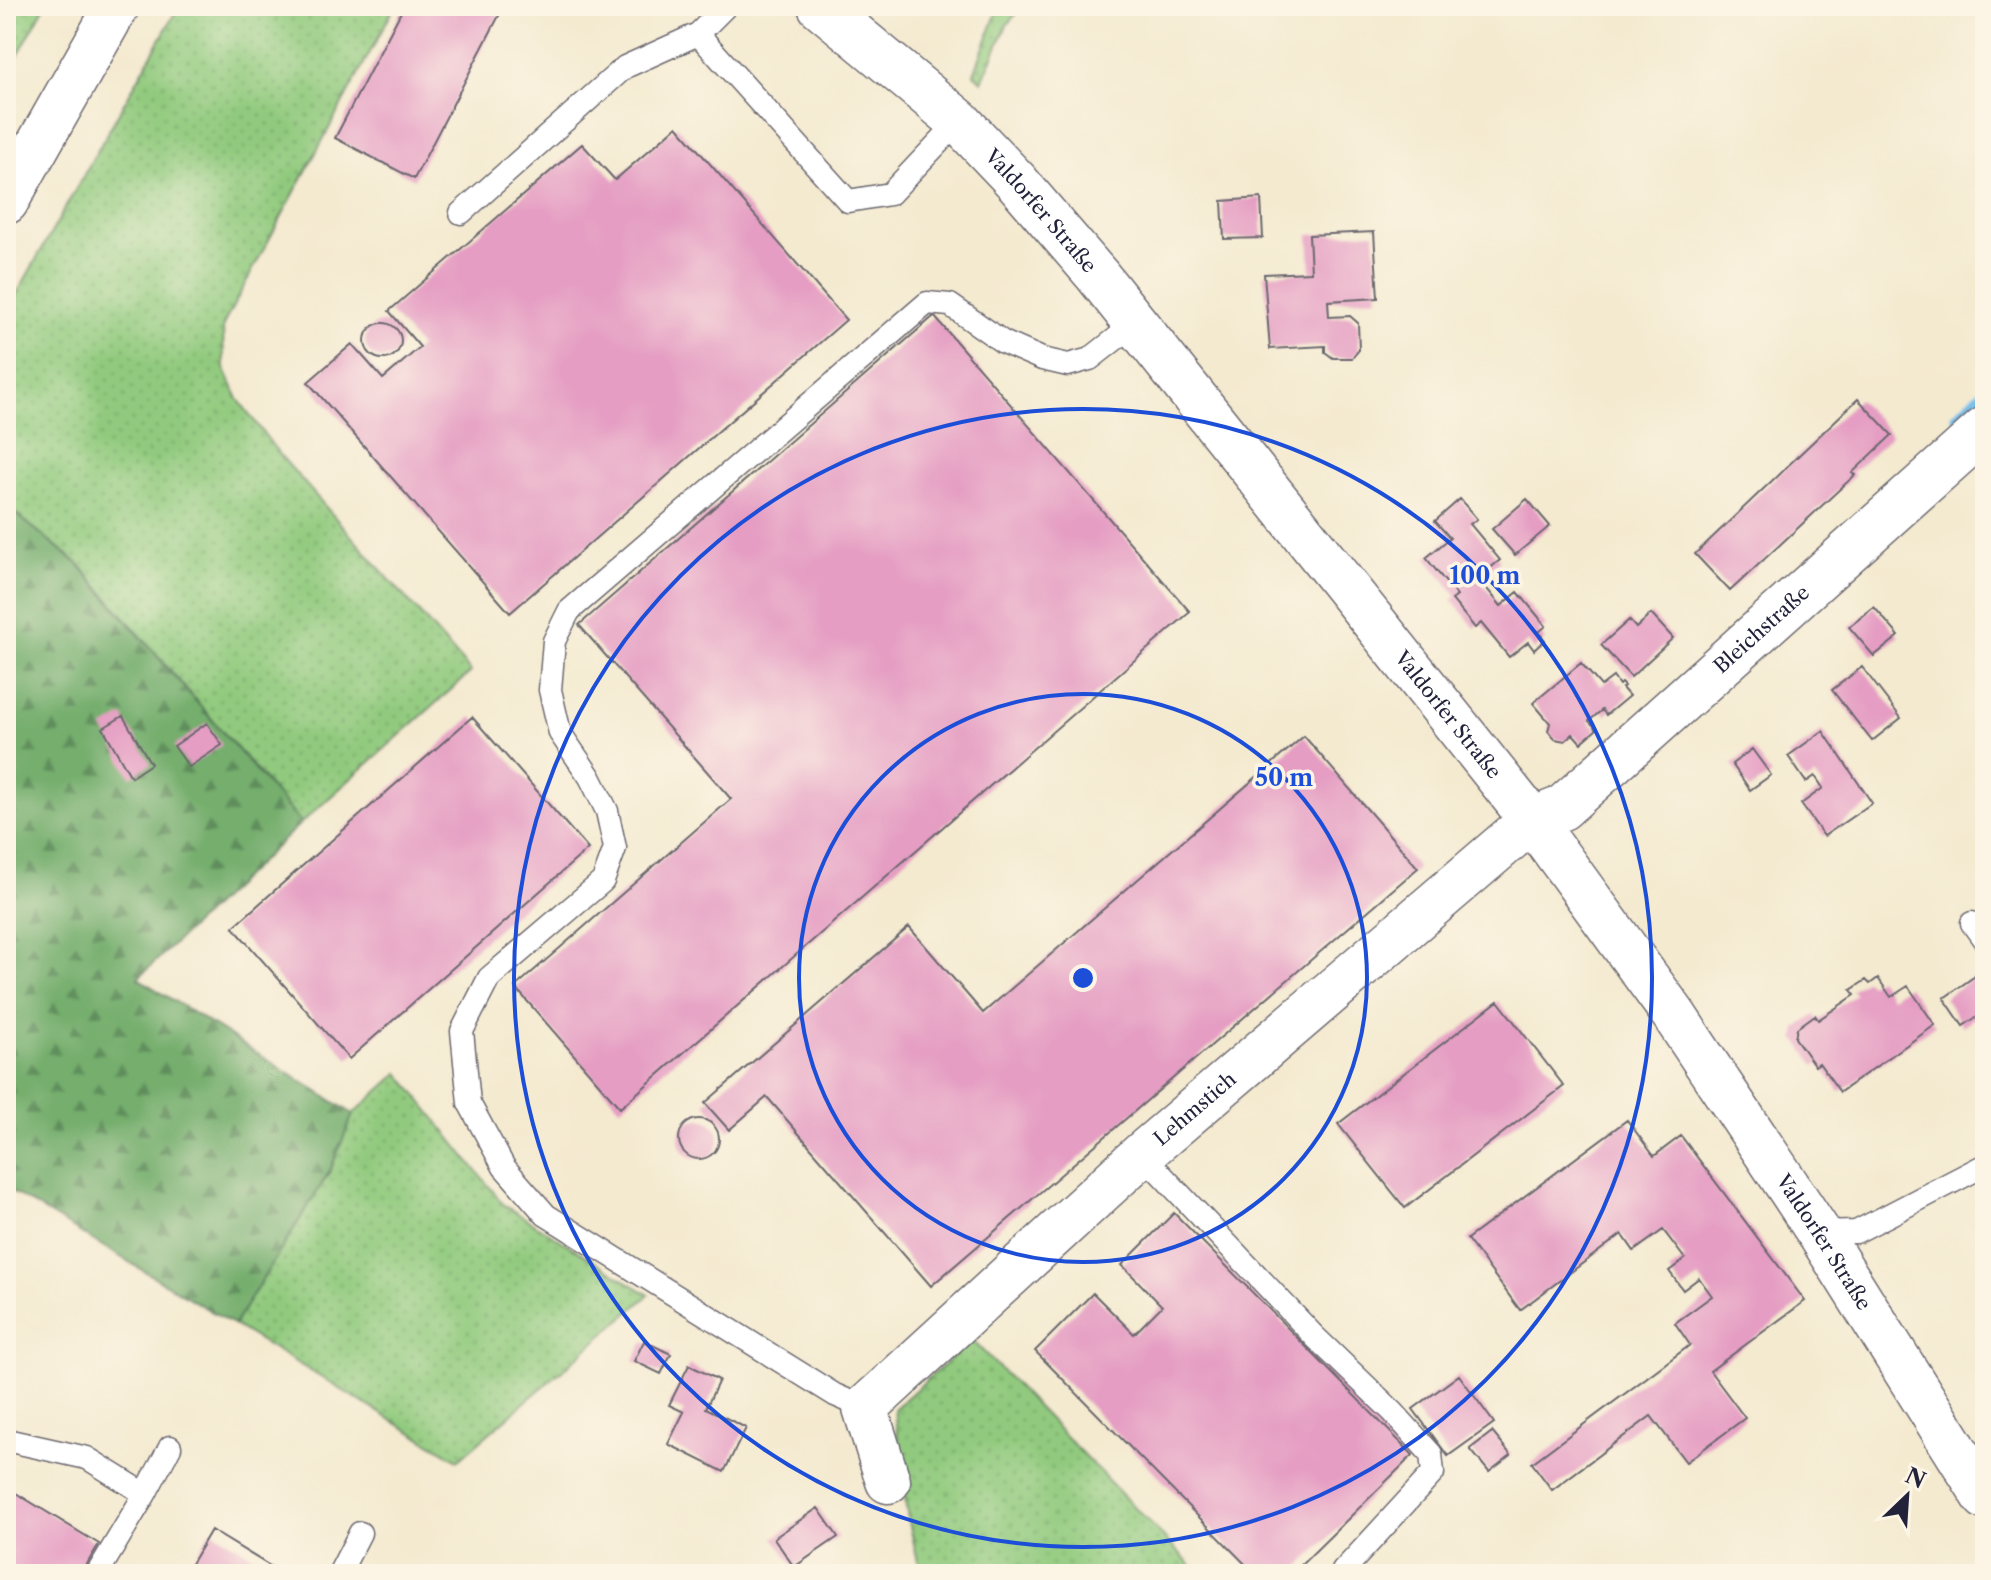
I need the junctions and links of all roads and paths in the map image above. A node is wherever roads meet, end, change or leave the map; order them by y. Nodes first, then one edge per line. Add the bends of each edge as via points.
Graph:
1 (117, 6) edge
2 (726, 6) edge
3 (820, 6) edge
4 (698, 34) junction
5 (959, 121) junction
6 (6, 202) edge
7 (461, 213) dead end
8 (1136, 323) junction
9 (1985, 429) edge
10 (1532, 820) junction
11 (1142, 1154) junction
12 (1985, 1165) edge
13 (1819, 1233) junction
14 (865, 1408) junction
15 (6, 1440) edge
16 (170, 1447) dead end
17 (888, 1481) dead end
18 (145, 1494) junction
19 (1985, 1497) edge
20 (360, 1533) dead end
21 (1343, 1571) dead end
22 (97, 1574) edge
23 (339, 1574) edge

1 - 6 street
2 - 4 lane
3 - 5 street, Valdorfer Straße
4 - 5 lane via 848,201 890,194
4 - 7 lane via 625,67
5 - 8 street, Valdorfer Straße
8 - 10 street, Valdorfer Straße
8 - 14 lane via 1090,359 1068,365 1003,342 950,305 927,303 569,611 554,641 550,690 560,733 607,811 615,848 603,881 489,978 462,1031 469,1103 504,1167 546,1215 835,1395
9 - 10 street, Bleichstraße via 1562,808
10 - 11 street, Lehmstich
10 - 13 street, Valdorfer Straße via 1674,1015
11 - 14 street, Lehmstich
11 - 21 lane via 1431,1454 1433,1473
12 - 13 lane via 1856,1232
13 - 19 street, Valdorfer Straße
14 - 17 street
15 - 18 lane via 87,1458
16 - 18 lane
18 - 22 lane
20 - 23 lane

